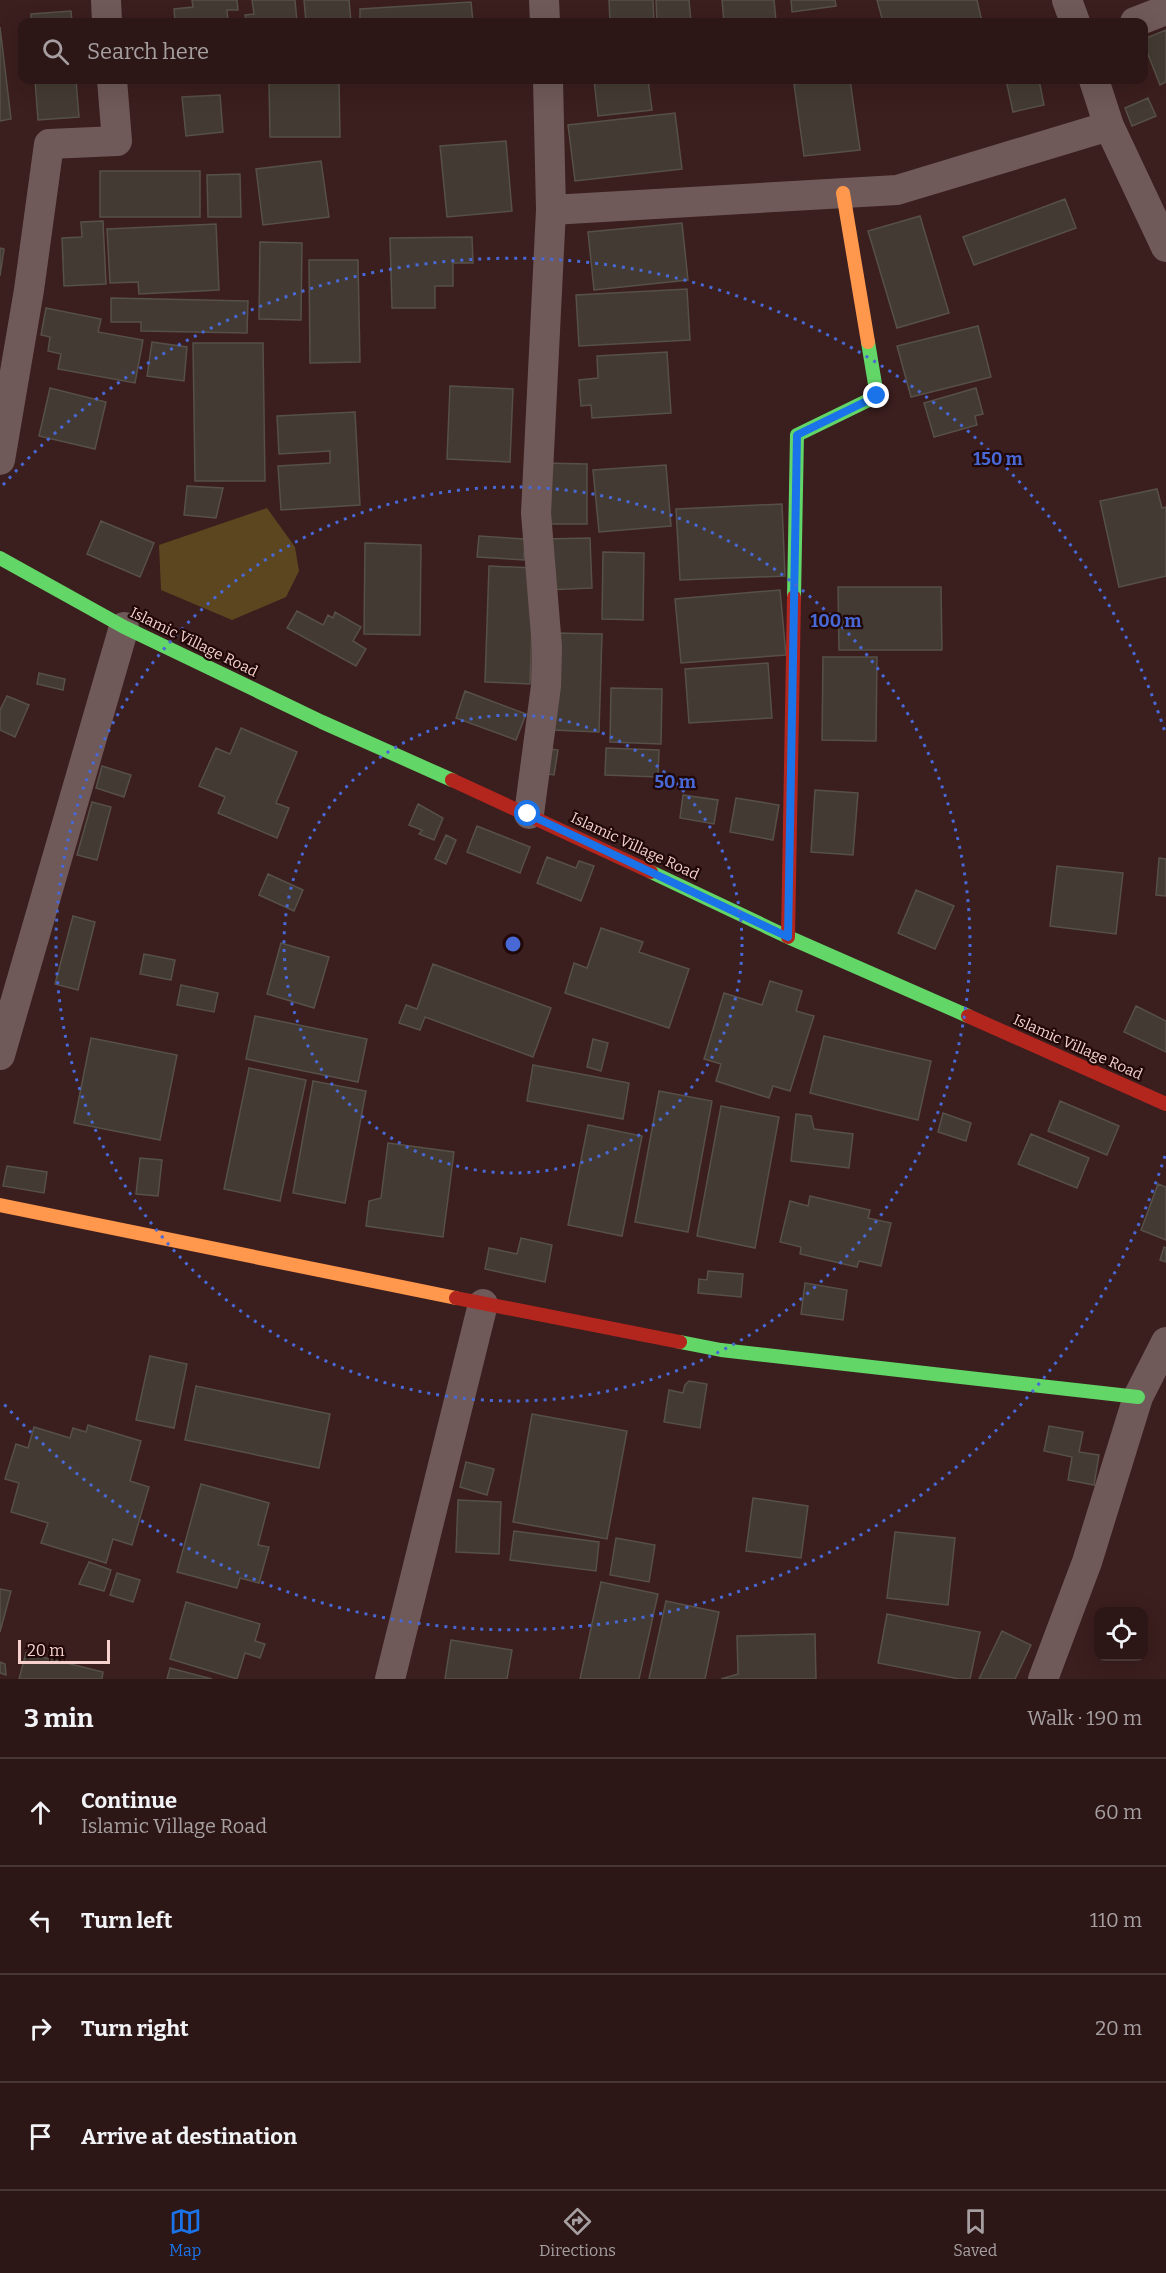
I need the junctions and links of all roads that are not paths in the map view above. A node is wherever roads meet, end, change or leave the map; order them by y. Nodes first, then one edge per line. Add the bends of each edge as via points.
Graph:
1 (106, 0) edge
2 (544, 0) edge
3 (1067, 0) edge
4 (1166, 10) edge
5 (107, 18) edge
6 (545, 18) edge
7 (1074, 18) edge
8 (1145, 18) edge
9 (112, 84) edge
10 (548, 84) edge
11 (1095, 84) edge
12 (1109, 126) junction
13 (843, 193) junction
14 (551, 210) junction
15 (1166, 247) edge
16 (0, 460) edge
17 (0, 558) edge
18 (124, 627) junction
19 (528, 814) junction
20 (788, 937) junction
21 (0, 1055) edge
22 (1166, 1104) edge
23 (0, 1205) edge
24 (483, 1304) junction
25 (1166, 1342) edge
26 (1138, 1397) junction
27 (390, 1679) edge
28 (1043, 1679) edge

1 - 5 street
2 - 6 street
3 - 7 street
4 - 8 street
9 - 16 street via 117,141 49,144
10 - 14 street
11 - 12 street
12 - 13 street via 897,190
12 - 15 street
13 - 14 street
13 - 20 street via 877,396 797,435
14 - 19 street via 536,513 547,647 546,686
17 - 18 street, Islamic Village Road
18 - 19 street, Islamic Village Road via 322,722
18 - 21 street
19 - 20 street, Islamic Village Road
20 - 22 street, Islamic Village Road
23 - 24 street
24 - 26 street via 721,1350
24 - 27 street
25 - 26 street
26 - 28 street via 1087,1562

